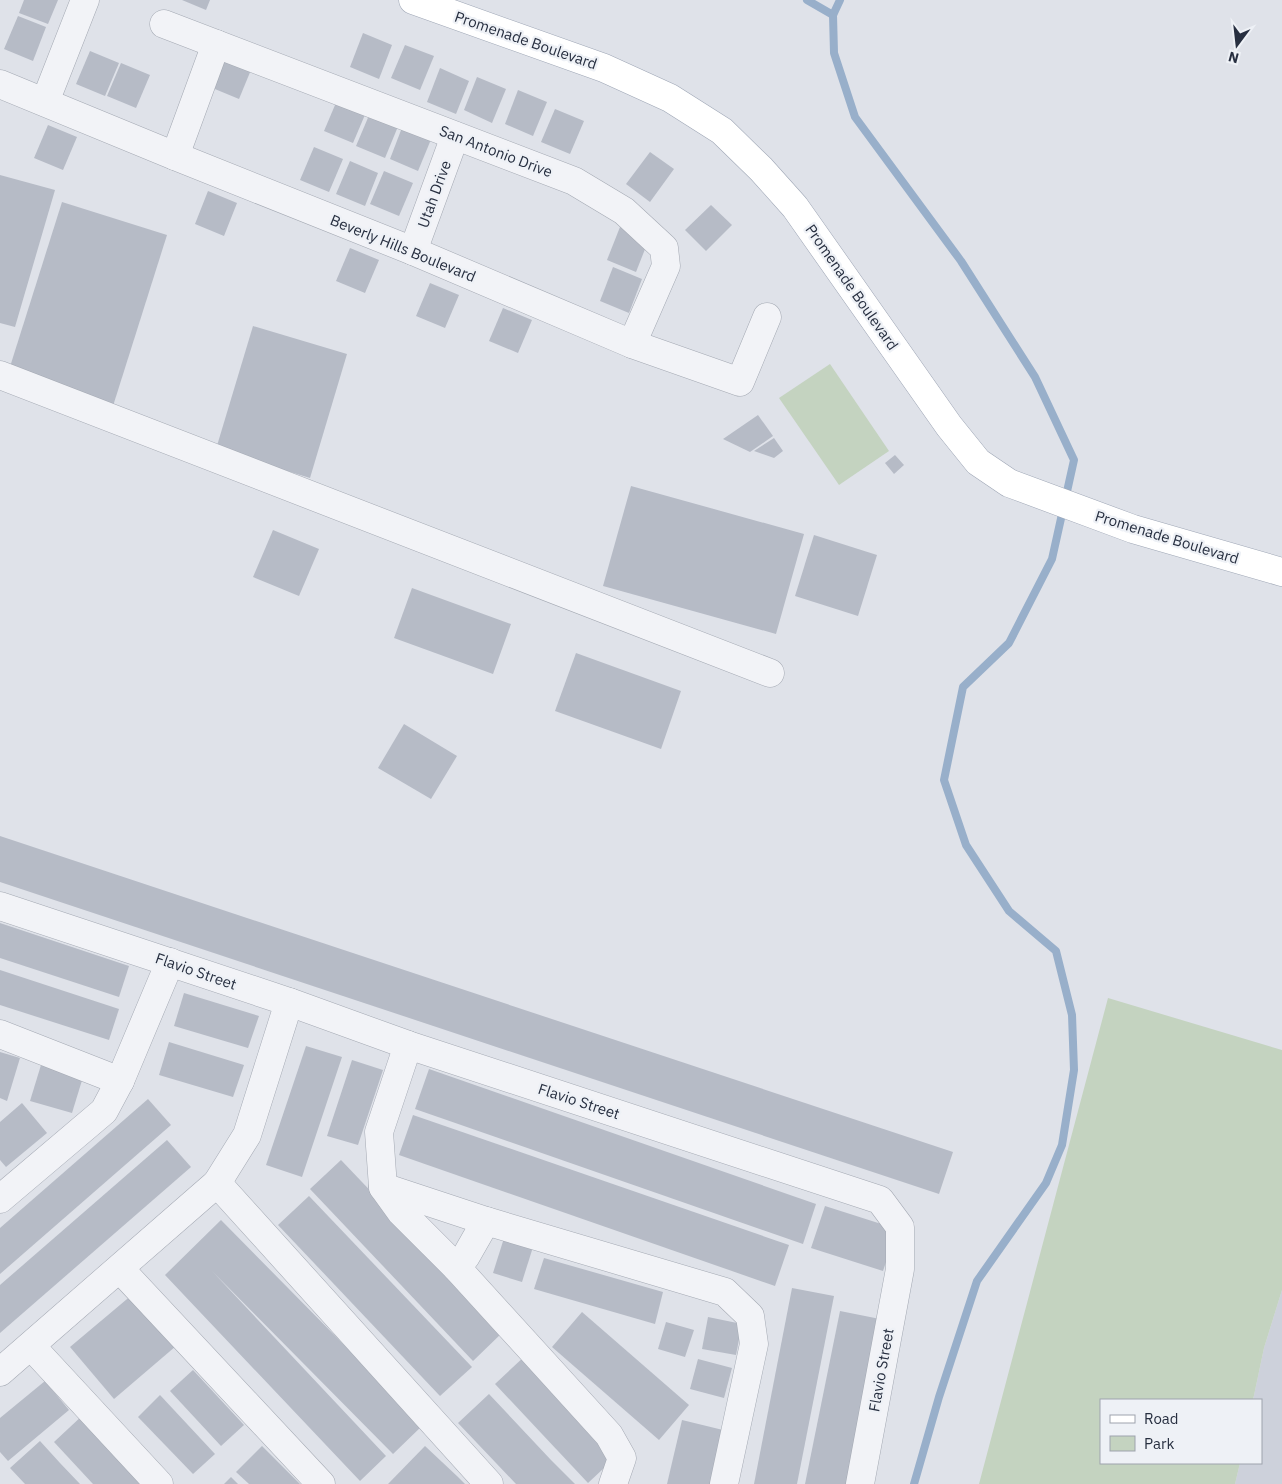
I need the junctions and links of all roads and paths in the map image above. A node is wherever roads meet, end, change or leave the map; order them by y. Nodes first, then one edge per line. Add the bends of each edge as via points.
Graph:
1 (85, 0) edge
2 (413, 0) edge
3 (164, 24) dead end
4 (216, 44) junction
5 (0, 84) edge
6 (45, 102) junction
7 (455, 136) junction
8 (175, 156) junction
9 (413, 251) junction
10 (767, 317) dead end
11 (632, 344) junction
12 (0, 375) edge
13 (1282, 572) edge
14 (770, 673) dead end
15 (0, 906) edge
16 (170, 962) junction
17 (288, 1002) junction
18 (0, 1034) edge
19 (408, 1045) junction
20 (120, 1081) junction
21 (217, 1183) junction
22 (383, 1188) junction
23 (0, 1199) edge
24 (486, 1221) junction
25 (457, 1268) junction
26 (120, 1269) junction
27 (31, 1346) junction
28 (0, 1372) edge
29 (159, 1484) edge
30 (321, 1484) edge
31 (489, 1484) edge
32 (613, 1484) edge
33 (724, 1484) edge
34 (860, 1484) edge

1 - 6 street
2 - 13 main road, Promenade Boulevard via 604,68 670,98 722,131 795,207 949,426 978,462 1009,483 1133,529
3 - 4 street, San Antonio Drive
4 - 7 street, San Antonio Drive
4 - 8 street
5 - 6 street, Beverly Hills Boulevard
6 - 8 street, Beverly Hills Boulevard
7 - 9 street, Utah Drive
7 - 11 street, San Antonio Drive via 574,181 624,211 664,248 666,266
8 - 9 street, Beverly Hills Boulevard
9 - 11 street, Beverly Hills Boulevard
10 - 11 street, Beverly Hills Boulevard via 740,382
12 - 14 street
15 - 16 street, Flavio Street
16 - 17 street, Flavio Street
16 - 20 street
17 - 19 street, Flavio Street
17 - 21 street via 247,1135
18 - 20 street
19 - 22 street via 379,1132
19 - 34 street, Flavio Street via 880,1200 900,1227 900,1269
20 - 23 street via 104,1111
21 - 26 street
21 - 31 street
22 - 24 street
22 - 25 street via 401,1212
24 - 25 street
24 - 33 street via 725,1292 750,1316 754,1344
25 - 32 street via 609,1435 622,1458
26 - 27 street
26 - 30 street
27 - 28 street
27 - 29 street

